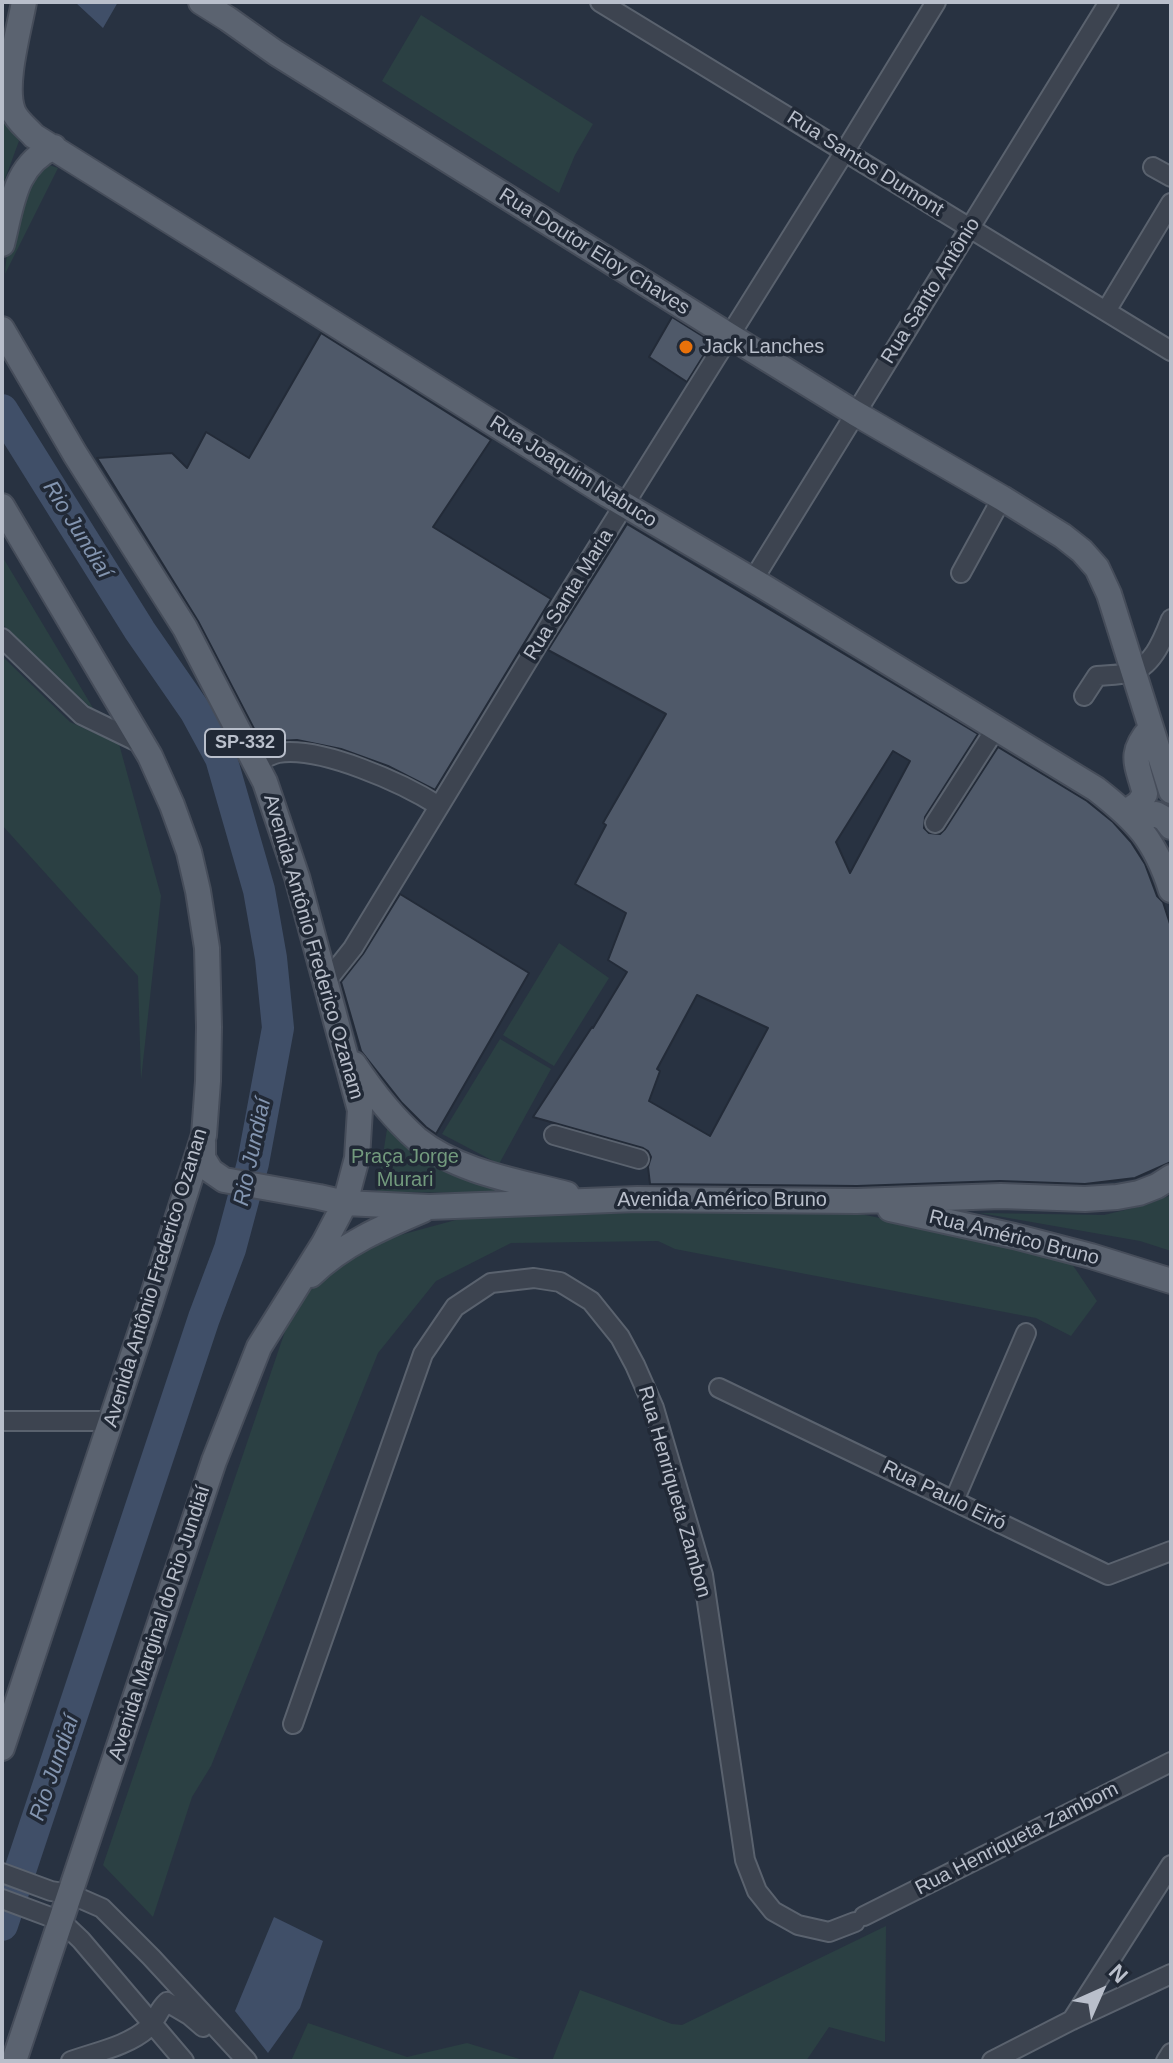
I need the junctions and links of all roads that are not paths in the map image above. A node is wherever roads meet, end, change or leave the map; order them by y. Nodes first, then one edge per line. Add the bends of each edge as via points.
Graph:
1 (23, 2) edge
2 (600, 2) edge
3 (936, 2) edge
4 (1109, 2) edge
5 (210, 5) edge
6 (4, 34) edge
7 (54, 147) junction
8 (845, 151) junction
9 (1153, 167) dead end
10 (1171, 177) edge
11 (1171, 203) edge
12 (970, 229) junction
13 (2, 244) edge
14 (1106, 311) junction
15 (2, 329) edge
16 (730, 336) junction
17 (1171, 351) edge
18 (855, 413) junction
19 (1002, 498) junction
20 (625, 505) junction
21 (2, 506) edge
22 (2, 519) edge
23 (26, 546) junction
24 (961, 573) dead end
25 (753, 580) junction
26 (1171, 619) edge
27 (2, 638) edge
28 (1133, 672) junction
29 (1084, 696) dead end
30 (996, 728) junction
31 (1151, 728) junction
32 (142, 744) junction
33 (255, 762) junction
34 (1171, 791) edge
35 (439, 806) junction
36 (1132, 818) junction
37 (935, 823) dead end
38 (1171, 827) edge
39 (1171, 890) edge
40 (326, 982) junction
41 (343, 1048) junction
42 (204, 1135) junction
43 (554, 1135) dead end
44 (639, 1159) dead end
45 (1171, 1177) edge
46 (588, 1200) junction
47 (857, 1201) junction
48 (345, 1203) junction
49 (429, 1207) junction
50 (1171, 1281) edge
51 (289, 1296) junction
52 (1026, 1333) dead end
53 (719, 1388) dead end
54 (2, 1421) edge
55 (112, 1421) junction
56 (954, 1501) junction
57 (1171, 1551) edge
58 (293, 1724) dead end
59 (2, 1748) edge
60 (1171, 1748) edge
61 (1165, 1765) edge
62 (1171, 1865) edge
63 (2, 1873) edge
64 (61, 1892) junction
65 (2, 1899) edge
66 (53, 1918) junction
67 (859, 1919) joint
68 (1169, 1976) edge
69 (1072, 2020) junction
70 (153, 2024) junction
71 (1171, 2053) edge
72 (244, 2058) edge
73 (14, 2061) edge
74 (71, 2061) edge
75 (185, 2061) edge
76 (992, 2061) edge
77 (1166, 2061) edge

1 - 6 main road
1 - 7 main road, Rua Joaquim Nabuco via 10,98 19,121
2 - 8 street, Rua Santos Dumont
3 - 8 street, Rua Santa Maria
4 - 12 street, Rua Santo Antônio
5 - 16 main road, Rua Doutor Eloy Chaves via 289,62
7 - 13 main road via 26,167
7 - 20 main road, Rua Joaquim Nabuco
8 - 12 street, Rua Santos Dumont
8 - 16 street, Rua Santa Maria
9 - 10 street
11 - 14 street
12 - 14 street, Rua Santos Dumont
12 - 18 street, Rua Santo Antônio
14 - 17 street, Rua Santos Dumont
15 - 33 main road, Avenida Antônio Frederico Ozanam / SP-332 via 185,628
16 - 18 main road, Rua Doutor Eloy Chaves
16 - 20 street, Rua Santa Maria
18 - 19 main road, Rua Doutor Eloy Chaves
18 - 25 street, Rua Santo Antônio
19 - 24 street
19 - 28 main road, Rua Doutor Eloy Chaves via 1063,536 1097,568
20 - 25 main road, Rua Joaquim Nabuco
20 - 35 street, Rua Santa Maria
21 - 23 main road, Avenida Antônio Frederico Ozanan
22 - 23 main road
23 - 32 main road, Avenida Antônio Frederico Ozanan
25 - 30 main road, Rua Joaquim Nabuco
26 - 28 street via 1159,647
27 - 32 street via 82,715
28 - 29 street via 1097,676
28 - 31 main road, Rua Doutor Eloy Chaves
30 - 36 main road, Rua Joaquim Nabuco via 1096,789
30 - 37 street
31 - 34 main road, Rua Doutor Eloy Chaves
31 - 36 main road via 1135,751 1145,794
32 - 42 main road, Avenida Antônio Frederico Ozanan via 189,852 205,934 209,1027
33 - 35 street via 278,753 312,754 356,767
33 - 40 main road, Avenida Antônio Frederico Ozanam / SP-332 via 297,877
35 - 40 street, Rua Santa Maria via 353,948
36 - 38 main road via 1156,814
36 - 39 main road via 1155,849
40 - 41 main road, Avenida Antônio Frederico Ozanam / SP-332
41 - 46 main road via 378,1099 418,1139 445,1157
41 - 48 main road, Avenida Antônio Frederico Ozanam / SP-332 via 360,1110 357,1158
42 - 48 main road via 203,1158 224,1180
42 - 55 main road, Avenida Antônio Frederico Ozanan
43 - 44 street
45 - 47 main road via 1117,1197
46 - 47 main road, Avenida Américo Bruno
46 - 49 main road
47 - 50 main road, Rua Américo Bruno via 1029,1240
48 - 49 main road
48 - 51 main road, Avenida Marginal do Rio Jundiaí
49 - 51 main road via 369,1233 323,1263
51 - 64 main road, Avenida Marginal do Rio Jundiaí via 259,1347 214,1461
52 - 56 street
53 - 56 street, Rua Paulo Eiró
54 - 55 street
55 - 59 main road, Avenida Antônio Frederico Ozanan
56 - 57 street, Rua Paulo Eiró via 1108,1575
58 - 67 street, Rua Henriqueta Zambon via 423,1354 455,1307 491,1283 534,1278 560,1282 591,1301 620,1337 654,1408 703,1575 745,1860 757,1891 773,1911 798,1925 829,1932
60 - 61 street
61 - 67 street, Rua Henriqueta Zambom
62 - 69 street
63 - 64 street
64 - 66 main road, Avenida Marginal do Rio Jundiaí
64 - 72 street via 102,1908
65 - 66 street
66 - 70 street via 81,1940
66 - 73 main road, Avenida Marginal do Rio Jundiaí
68 - 69 street
69 - 76 street
70 - 72 street via 167,2002
70 - 74 street via 137,2038
70 - 75 street
71 - 77 street

